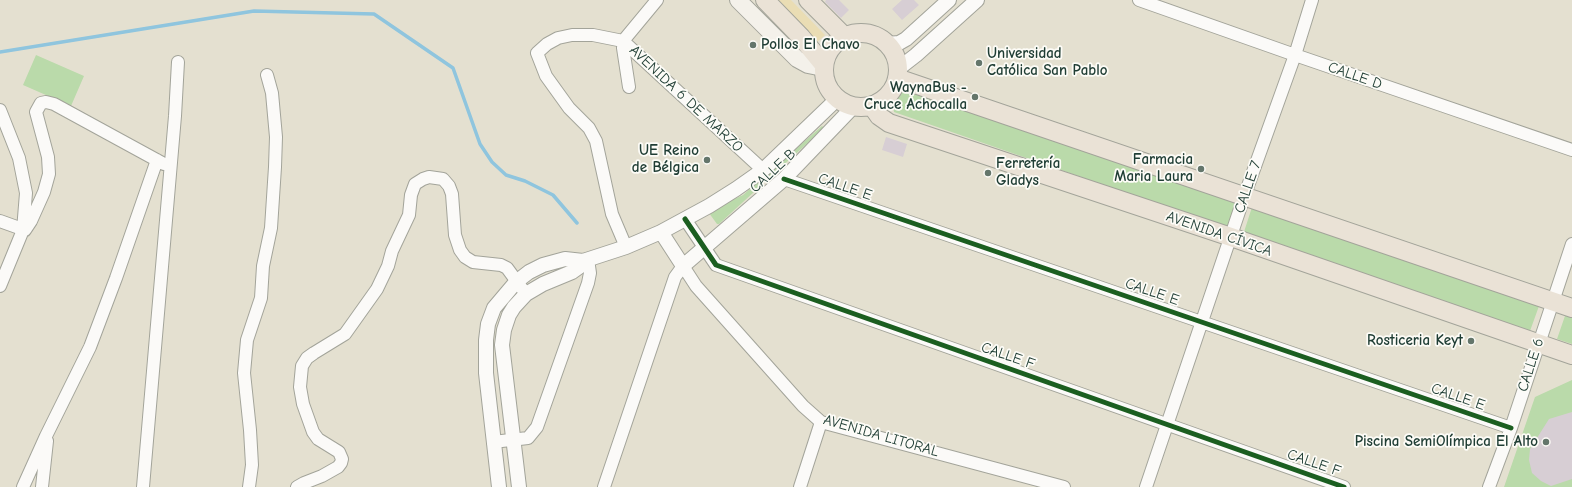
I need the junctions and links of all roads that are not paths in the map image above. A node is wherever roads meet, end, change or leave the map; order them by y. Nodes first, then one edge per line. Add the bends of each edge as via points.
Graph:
1 (657, 0) edge
2 (738, 0) edge
3 (765, 0) edge
4 (949, 0) edge
5 (977, 0) edge
6 (1139, 0) edge
7 (1312, 0) edge
8 (813, 2) edge
9 (845, 36) junction
10 (623, 41) junction
11 (887, 44) junction
12 (1295, 56) junction
13 (178, 62) dead end
14 (824, 67) junction
15 (898, 74) junction
16 (266, 75) dead end
17 (629, 87) dead end
18 (837, 99) junction
19 (872, 106) junction
20 (853, 107) junction
21 (0, 110) edge
22 (1572, 150) edge
23 (157, 160) junction
24 (170, 168) junction
25 (763, 170) junction
26 (784, 179) junction
27 (1244, 197) junction
28 (685, 220) junction
29 (0, 221) edge
30 (23, 230) junction
31 (661, 232) junction
32 (1231, 237) junction
33 (1572, 244) edge
34 (626, 247) junction
35 (703, 248) junction
36 (586, 260) junction
37 (683, 266) junction
38 (516, 282) junction
39 (0, 286) edge
40 (526, 294) junction
41 (1553, 302) junction
42 (1572, 308) edge
43 (1202, 322) junction
44 (1538, 343) junction
45 (1572, 355) edge
46 (821, 422) junction
47 (1166, 424) junction
48 (1511, 428) junction
49 (46, 436) junction
50 (514, 440) junction
51 (493, 442) junction
52 (24, 487) edge
53 (42, 487) edge
54 (143, 487) edge
55 (249, 487) edge
56 (297, 487) edge
57 (499, 487) edge
58 (519, 487) edge
59 (604, 487) edge
60 (800, 487) edge
61 (1064, 487) edge
62 (1146, 487) edge
63 (1344, 487) edge
64 (1490, 487) edge

1 - 10 street
2 - 14 main road via 797,59
3 - 14 main road via 801,37
4 - 11 street via 906,39 899,43
5 - 15 street
6 - 12 street, CALLE D
7 - 12 street, CALLE 7
8 - 9 main road
9 - 11 main road via 857,33 870,34
9 - 14 main road via 828,51
10 - 17 street
10 - 25 street, AVENIDA 6 DE MARZO
10 - 34 street, AVENIDA 6 DE MARZO via 593,35 572,35 558,38 537,52 546,76 569,108 589,128 596,141 612,214
11 - 15 main road via 895,56
12 - 22 street, CALLE D
12 - 27 street, CALLE 7
13 - 24 street
14 - 18 main road via 826,84
15 - 19 main road via 889,95
15 - 27 main road
16 - 55 street via 273,100 275,167 271,228 263,266 261,298 247,340 244,373 252,465
18 - 20 main road
18 - 25 street, CALLE B
19 - 20 main road
19 - 32 main road, AVENIDA CÍVICA via 879,116 889,123
20 - 26 street, CALLE B
21 - 30 street via 19,158 26,193
23 - 24 street
23 - 30 street via 54,104 41,103 36,112 48,157 49,174 31,221
23 - 49 street via 90,347
24 - 54 street
25 - 28 street, CALLE B
26 - 35 street, CALLE B
26 - 43 street, CALLE E
27 - 32 street, CALLE 7
27 - 41 main road
28 - 31 street, CALLE B
28 - 35 street, CALLE F
29 - 30 street
30 - 39 street
31 - 34 street, CALLE B
31 - 37 street, AVENIDA LITORAL
32 - 43 street, CALLE 7
32 - 44 main road, AVENIDA CÍVICA
33 - 41 street, CALLE 6
34 - 36 street, CALLE B
35 - 37 street, CALLE B
35 - 47 street, CALLE F via 716,265
36 - 38 street via 565,259 543,265
36 - 40 street via 572,272
36 - 50 street via 590,273 588,283 537,427 528,438
37 - 46 street, AVENIDA LITORAL via 696,286 803,406
37 - 59 street via 675,276
38 - 40 street
38 - 51 street via 494,308 486,335 486,373
38 - 56 street via 507,268 501,265 473,262 465,257 456,235 452,194 442,179 429,177 415,184 409,215 377,289 345,334 307,358 302,366 300,387 308,421 318,439 339,452 342,459 338,467
40 - 50 street via 509,315 502,338
41 - 42 main road
41 - 44 street, CALLE 6
43 - 47 street, CALLE 7
43 - 48 street, CALLE E
44 - 45 main road, AVENIDA CÍVICA
44 - 48 street, CALLE 6
46 - 60 street
46 - 61 street, AVENIDA LITORAL
47 - 62 street, CALLE 7
47 - 63 street, CALLE F
48 - 64 street, CALLE 6
49 - 52 street
49 - 53 street
50 - 51 street
50 - 58 street
51 - 57 street

